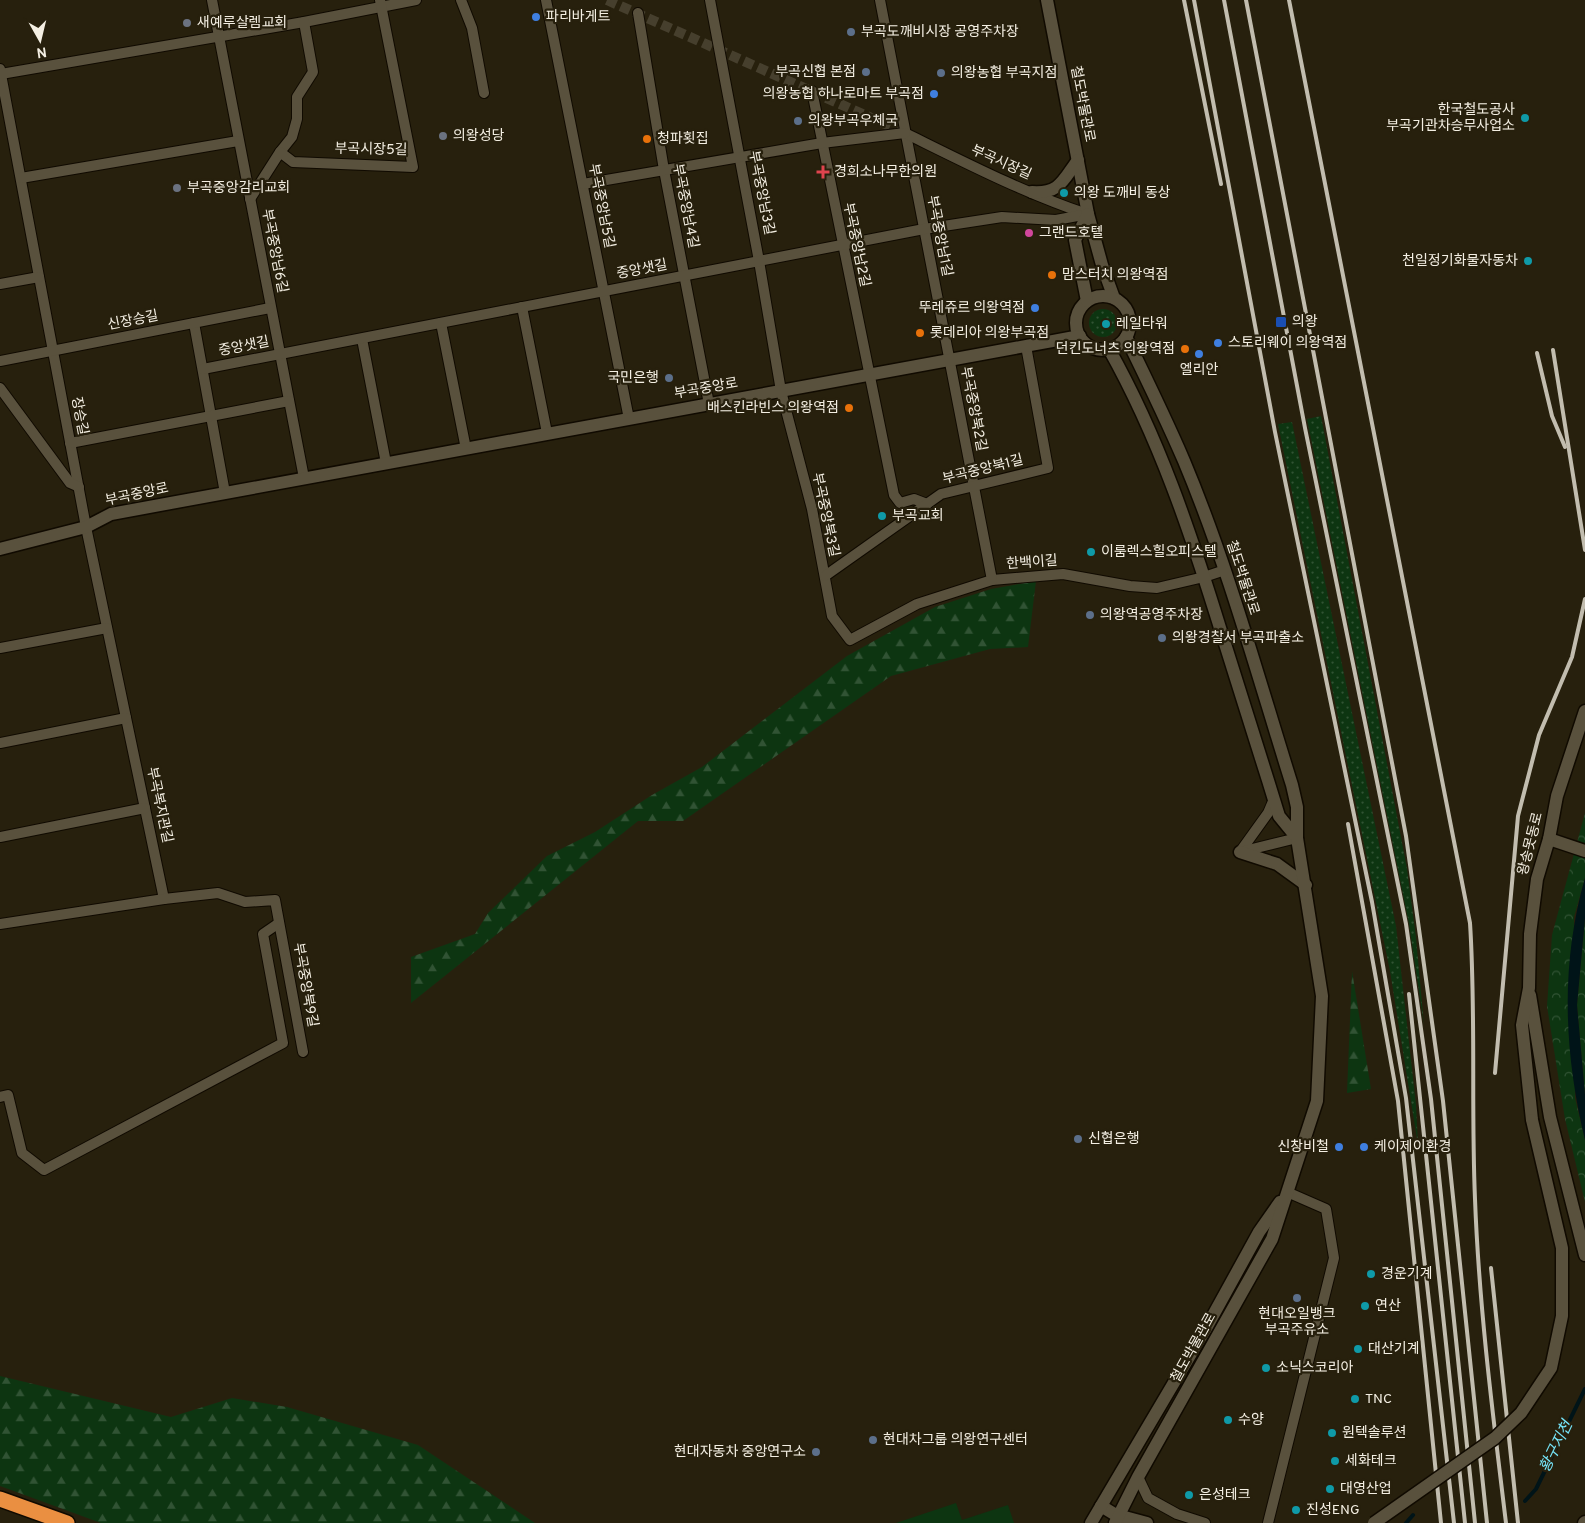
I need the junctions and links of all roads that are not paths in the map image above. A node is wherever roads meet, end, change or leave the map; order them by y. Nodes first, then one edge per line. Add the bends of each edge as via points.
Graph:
1 (212, 0) edge
2 (416, 0) edge
3 (461, 0) edge
4 (546, 0) edge
5 (710, 0) edge
6 (880, 0) edge
7 (1047, 0) edge
8 (381, 4) edge
9 (638, 13) dead end
10 (304, 22) junction
11 (218, 37) junction
12 (0, 72) edge
13 (812, 91) dead end
14 (484, 92) dead end
15 (905, 133) junction
16 (238, 141) junction
17 (822, 143) junction
18 (280, 152) junction
19 (740, 157) junction
20 (1078, 160) junction
21 (664, 170) junction
22 (20, 178) junction
23 (583, 184) junction
24 (1032, 192) junction
25 (250, 199) junction
26 (1088, 214) junction
27 (924, 229) junction
28 (842, 245) junction
29 (760, 261) junction
30 (684, 276) junction
31 (39, 277) junction
32 (0, 284) edge
33 (604, 291) junction
34 (1114, 298) junction
35 (1087, 301) junction
36 (522, 307) junction
37 (270, 308) junction
38 (194, 323) junction
39 (441, 323) junction
40 (1080, 336) junction
41 (1126, 337) junction
42 (362, 339) junction
43 (1026, 346) junction
44 (1109, 349) junction
45 (53, 350) junction
46 (280, 355) junction
47 (950, 360) junction
48 (0, 361) edge
49 (203, 370) junction
50 (869, 374) junction
51 (0, 388) edge
52 (781, 391) junction
53 (289, 401) junction
54 (709, 404) junction
55 (211, 416) junction
56 (629, 419) junction
57 (547, 434) junction
58 (70, 443) junction
59 (466, 448) junction
60 (386, 463) junction
61 (304, 478) junction
62 (974, 485) junction
63 (79, 487) junction
64 (225, 493) junction
65 (927, 504) junction
66 (86, 526) junction
67 (0, 549) edge
68 (1225, 570) junction
69 (824, 576) junction
70 (1204, 577) junction
71 (992, 580) junction
72 (107, 628) junction
73 (850, 640) joint
74 (0, 648) edge
75 (1585, 711) edge
76 (126, 718) junction
77 (0, 742) edge
78 (1274, 799) junction
79 (145, 808) junction
80 (0, 836) edge
81 (1297, 838) junction
82 (1549, 839) junction
83 (1584, 850) edge
84 (1239, 853) junction
85 (1306, 885) junction
86 (164, 899) junction
87 (279, 923) junction
88 (0, 924) edge
89 (1529, 988) junction
90 (303, 1052) dead end
91 (0, 1096) edge
92 (1287, 1192) junction
93 (1585, 1255) edge
94 (1138, 1477) junction
95 (0, 1499) edge
96 (1100, 1506) junction
97 (1121, 1521) edge
98 (66, 1523) edge
99 (1091, 1523) edge
100 (1147, 1523) edge
101 (1205, 1523) edge
102 (1268, 1523) edge
103 (1374, 1523) edge

1 - 11 street, 부곡중앙남6길
2 - 8 street
3 - 14 street via 472,28
4 - 23 street, 부곡중앙남5길
5 - 19 street, 부곡중앙남3길
6 - 15 street, 부곡중앙남1길
7 - 20 street, 철도박물관로
8 - 10 street
8 - 18 street, 부곡시장5길 via 413,167 293,162
9 - 21 street, 부곡중앙남4길
10 - 11 street
10 - 18 street via 313,72 297,97 297,120 292,137
11 - 12 street
11 - 16 street, 부곡중앙남6길
12 - 22 street, 장승길
13 - 17 street, 부곡중앙남2길
15 - 17 street
15 - 24 street, 부곡시장길
15 - 27 street, 부곡중앙남1길
16 - 22 street
16 - 25 street, 부곡중앙남6길
17 - 19 street
17 - 28 street, 부곡중앙남2길
18 - 25 street
19 - 21 street
19 - 29 street, 부곡중앙남3길
20 - 24 street via 1060,187 1042,193
20 - 26 street, 철도박물관로
21 - 23 street
21 - 30 street, 부곡중앙남4길
22 - 31 street, 장승길
23 - 33 street, 부곡중앙남5길
24 - 26 street, 부곡시장길
25 - 37 street, 부곡중앙남6길
26 - 27 street, 중앙샛길 via 1056,220 1002,217
26 - 34 street, 철도박물관로
26 - 35 street via 1075,240
27 - 28 street, 중앙샛길
27 - 47 street, 부곡중앙남1길
28 - 29 street, 중앙샛길
28 - 50 street, 부곡중앙남2길
29 - 30 street, 중앙샛길
29 - 52 street, 부곡중앙남3길
30 - 33 street, 중앙샛길
30 - 54 street, 부곡중앙남4길
31 - 32 street
31 - 45 street, 장승길
33 - 36 street, 중앙샛길
33 - 56 street, 부곡중앙남5길
34 - 35 street via 1105,296
34 - 41 street via 1121,302 1129,315
35 - 40 street via 1077,317 1076,327
36 - 39 street, 중앙샛길
36 - 57 street
37 - 38 street, 신장승길
37 - 46 street, 부곡중앙남6길
38 - 45 street, 신장승길
38 - 49 street
39 - 42 street, 중앙샛길
39 - 59 street
40 - 43 street, 부곡중앙로
40 - 44 street via 1089,346
41 - 44 street
41 - 68 street, 철도박물관로 via 1184,462
42 - 46 street, 중앙샛길
42 - 60 street
43 - 47 street, 부곡중앙로
43 - 62 street, 부곡중앙북1길 via 1048,468
44 - 70 street, 철도박물관로 via 1146,419
45 - 48 street, 신장승길
45 - 58 street, 장승길
46 - 49 street, 중앙샛길
46 - 53 street, 부곡중앙남6길
47 - 50 street, 부곡중앙로
47 - 62 street, 부곡중앙북2길
49 - 55 street
50 - 52 street, 부곡중앙로
50 - 65 street via 894,495 900,503 914,499
51 - 63 street via 70,484
52 - 54 street, 부곡중앙로
52 - 69 street, 부곡중앙북3길 via 812,509
53 - 55 street
53 - 61 street, 부곡중앙남6길
54 - 56 street, 부곡중앙로
55 - 58 street
55 - 64 street
56 - 57 street, 부곡중앙로
57 - 59 street, 부곡중앙로
58 - 63 street, 장승길
59 - 60 street, 부곡중앙로
60 - 61 street, 부곡중앙로
61 - 64 street, 부곡중앙로
62 - 65 street, 부곡중앙북1길 via 941,494
62 - 71 street, 부곡중앙북2길
63 - 66 street, 장승길
64 - 66 street, 부곡중앙로 via 110,514
65 - 69 street, 부곡중앙북1길
66 - 67 street, 부곡중앙로
66 - 72 street, 부곡복지관길
68 - 70 street, 한백이길
68 - 81 street, 철도박물관로 via 1292,786 1297,807
69 - 73 street, 부곡중앙북3길 via 832,616
70 - 71 street, 한백이길 via 1157,588 1062,574
70 - 78 street, 철도박물관로
71 - 73 street, 한백이길 via 917,604
72 - 74 street
72 - 76 street, 부곡복지관길
75 - 82 street, 왕송못동로 via 1557,796
76 - 77 street
76 - 79 street, 부곡복지관길
78 - 81 street, 철도박물관로 via 1279,816
78 - 84 street via 1268,813
79 - 80 street
79 - 86 street, 부곡복지관길
81 - 84 street
81 - 85 street, 철도박물관로
82 - 83 street
82 - 89 street, 왕송못동로 via 1537,879 1530,934
84 - 85 street via 1277,864
85 - 92 street, 철도박물관로 via 1322,996 1317,1101
86 - 87 street, 부곡중앙북9길 via 218,894 245,902 275,900
86 - 88 street
87 - 90 street, 부곡중앙북9길
87 - 91 street via 263,934 283,1043 44,1170 22,1153 8,1095
89 - 93 street, 왕송못동로 via 1550,1117
89 - 103 street, 왕송못동로, bridge via 1522,1025 1532,1120 1562,1248 1562,1316 1551,1368 1520,1413 1496,1438
92 - 94 street, 철도박물관로 via 1272,1239
92 - 96 street, 철도박물관로 via 1259,1232
92 - 102 street via 1326,1209 1334,1258
94 - 97 street, 철도박물관로
94 - 101 street via 1148,1498 1177,1514
95 - 98 highway
96 - 97 street
96 - 99 street, 철도박물관로
97 - 100 street

